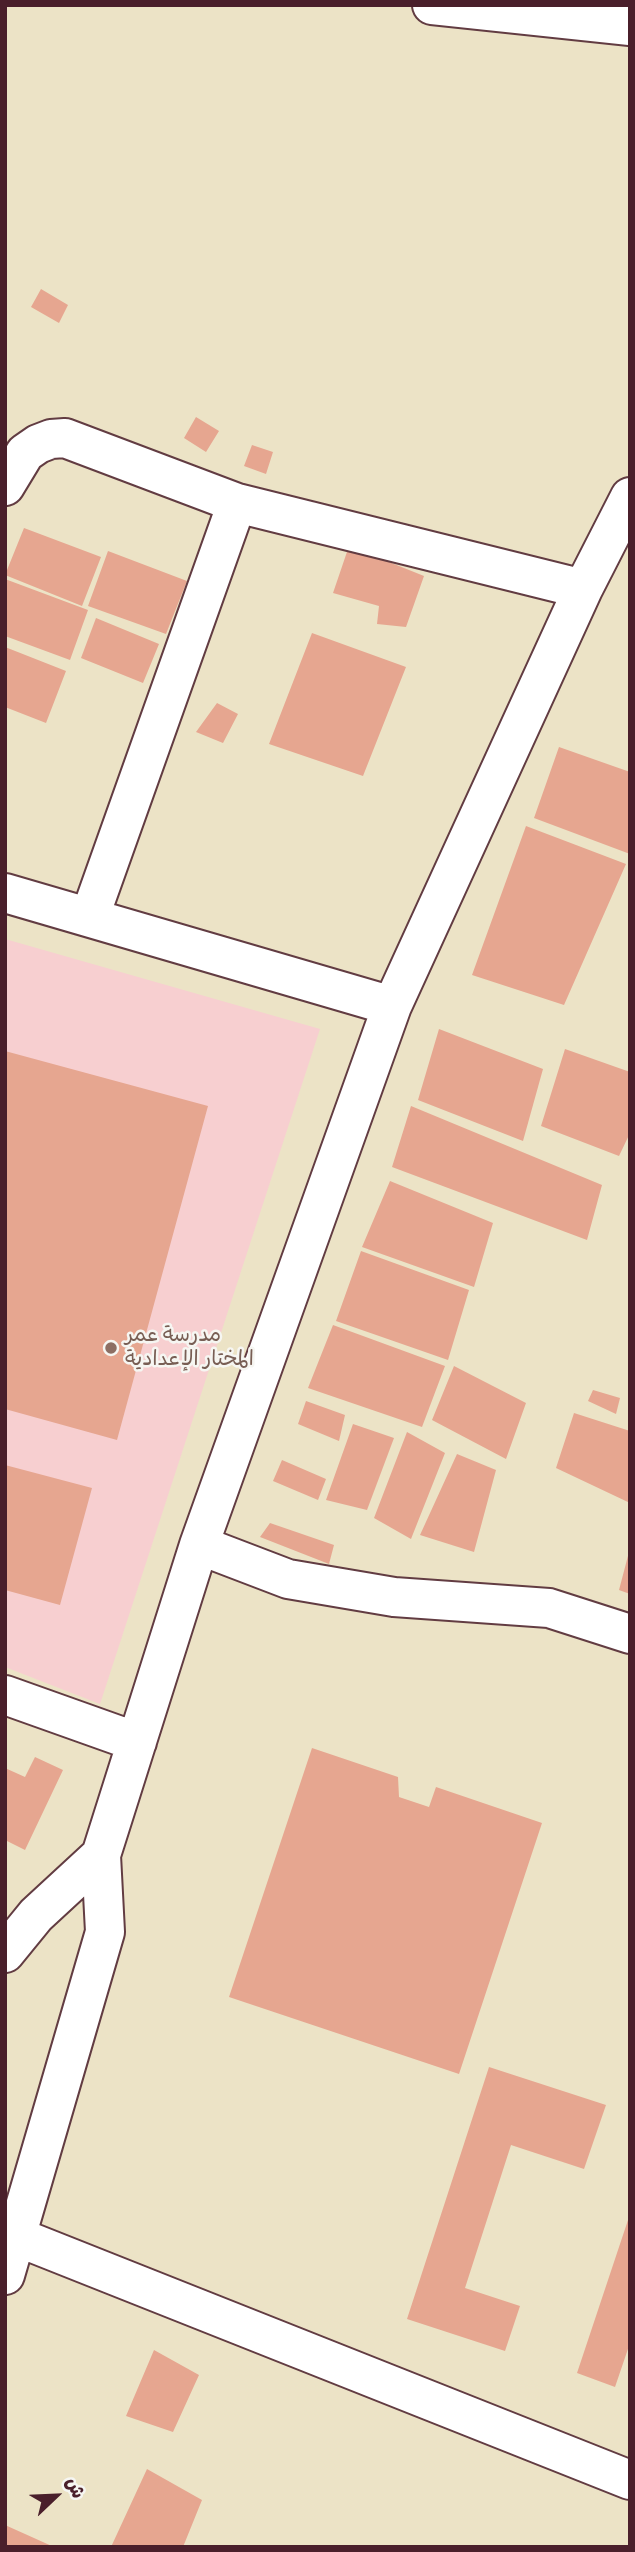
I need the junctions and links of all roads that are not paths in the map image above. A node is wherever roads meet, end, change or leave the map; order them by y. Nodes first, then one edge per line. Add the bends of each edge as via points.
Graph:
1 (432, 5) edge
2 (630, 26) edge
3 (5, 486) edge
4 (630, 497) edge
5 (237, 503) junction
6 (583, 589) junction
7 (5, 892) edge
8 (90, 916) junction
9 (392, 1006) junction
10 (199, 1545) junction
11 (630, 1634) edge
12 (5, 1695) edge
13 (137, 1742) junction
14 (101, 1855) junction
15 (5, 1953) edge
16 (11, 2235) edge
17 (5, 2275) edge
18 (630, 2480) edge

1 - 2 street
3 - 5 street via 25,453 37,444 65,438
4 - 6 street
5 - 6 street
5 - 8 street
6 - 9 street
7 - 8 street
8 - 9 street
9 - 10 street
10 - 11 street via 288,1579 394,1597 549,1608
10 - 13 street
12 - 13 street
13 - 14 street
14 - 15 street via 36,1915
14 - 16 street via 105,1932
16 - 17 street
16 - 18 street

